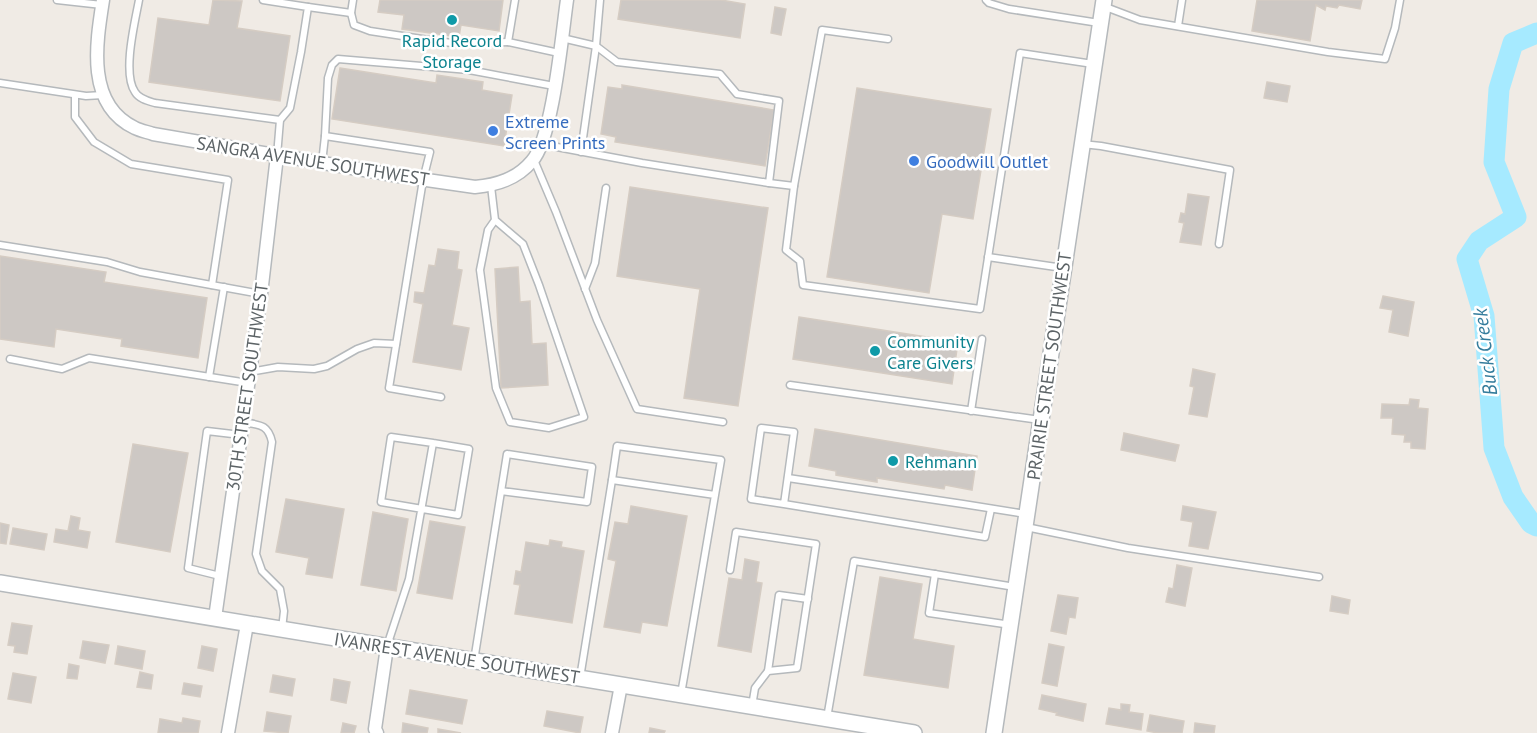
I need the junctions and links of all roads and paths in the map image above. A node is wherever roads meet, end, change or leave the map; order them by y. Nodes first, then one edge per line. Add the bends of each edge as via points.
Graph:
1 (57, 0) edge
2 (139, 0) edge
3 (263, 0) edge
4 (353, 0) edge
5 (515, 0) edge
6 (567, 0) edge
7 (600, 0) edge
8 (986, 0) edge
9 (1182, 0) edge
10 (1400, 0) edge
11 (102, 3) edge
12 (1103, 3) edge
13 (308, 7) junction
14 (351, 12) junction
15 (1100, 23) junction
16 (1178, 26) junction
17 (561, 38) junction
18 (888, 39) dead end
19 (508, 42) junction
20 (596, 46) junction
21 (559, 53) junction
22 (1094, 64) junction
23 (0, 83) edge
24 (554, 86) junction
25 (75, 95) junction
26 (103, 95) junction
27 (280, 120) junction
28 (325, 136) junction
29 (541, 144) junction
30 (1082, 144) junction
31 (581, 152) junction
32 (277, 156) junction
33 (534, 160) junction
34 (322, 164) junction
35 (423, 180) junction
36 (769, 183) junction
37 (490, 186) junction
38 (794, 186) junction
39 (606, 188) dead end
40 (495, 220) junction
41 (1219, 244) dead end
42 (0, 245) edge
43 (988, 257) junction
44 (1063, 268) junction
45 (212, 285) junction
46 (224, 287) junction
47 (585, 288) junction
48 (261, 294) junction
49 (982, 339) dead end
50 (396, 344) junction
51 (10, 359) dead end
52 (209, 377) junction
53 (249, 377) junction
54 (790, 385) dead end
55 (441, 397) dead end
56 (971, 411) junction
57 (1041, 420) junction
58 (243, 422) junction
59 (723, 422) dead end
60 (241, 435) junction
61 (432, 443) junction
62 (788, 478) junction
63 (612, 480) junction
64 (501, 491) junction
65 (715, 495) junction
66 (784, 504) junction
67 (421, 509) junction
68 (990, 509) junction
69 (1026, 520) junction
70 (730, 570) dead end
71 (935, 574) junction
72 (221, 576) junction
73 (1319, 577) dead end
74 (0, 583) edge
75 (1016, 587) junction
76 (808, 599) junction
77 (215, 618) junction
78 (247, 624) junction
79 (1011, 625) junction
80 (282, 629) junction
81 (387, 647) junction
82 (474, 661) junction
83 (768, 670) junction
84 (580, 679) junction
85 (621, 685) junction
86 (681, 695) junction
87 (752, 707) junction
88 (827, 719) junction
89 (228, 733) edge
90 (377, 733) edge
91 (612, 733) edge
92 (914, 733) edge
93 (994, 733) edge

1 - 11 lane
2 - 27 lane via 130,55 130,79 136,94 155,103
3 - 13 lane
4 - 14 lane
5 - 19 lane
6 - 17 street
7 - 20 lane
8 - 15 lane via 1009,9
9 - 16 lane
10 - 16 lane via 1385,59
11 - 26 street via 97,58
12 - 15 street, PRAIRIE STREET SOUTHWEST
12 - 16 lane via 1140,20
13 - 14 lane
13 - 27 lane via 290,108
14 - 19 lane via 354,25 370,31 460,44
15 - 22 street, PRAIRIE STREET SOUTHWEST
17 - 20 lane
17 - 21 street
18 - 38 lane via 822,30
19 - 21 lane
20 - 31 lane
20 - 36 lane via 617,62 720,74 737,94 780,101
21 - 24 street
22 - 30 street, PRAIRIE STREET SOUTHWEST
22 - 43 lane via 1020,53
23 - 25 lane
24 - 28 lane via 470,70 338,59 328,78
24 - 29 street
25 - 26 lane
25 - 45 lane via 75,117 94,142 131,164 228,180
26 - 32 street, SANGRA AVENUE SOUTHWEST via 111,108 135,128
27 - 32 lane
28 - 34 lane
28 - 35 lane via 430,152
29 - 31 lane
29 - 33 street
30 - 41 lane via 1230,170
30 - 44 street, PRAIRIE STREET SOUTHWEST
31 - 36 lane
32 - 34 street, SANGRA AVENUE SOUTHWEST
32 - 48 street, 30TH STREET SOUTHWEST
33 - 37 street, SANGRA AVENUE SOUTHWEST via 503,183
33 - 47 lane
34 - 35 street, SANGRA AVENUE SOUTHWEST
35 - 37 street, SANGRA AVENUE SOUTHWEST
35 - 50 lane
36 - 38 lane
37 - 40 lane
38 - 43 lane via 786,250 800,261 803,285 980,309
39 - 47 lane via 595,263
40 - 40 lane via 523,244 584,417 549,428 510,422 496,388 480,270 488,230
42 - 45 lane via 107,262
43 - 44 lane
44 - 57 street, PRAIRIE STREET SOUTHWEST
45 - 46 lane
46 - 48 lane
46 - 52 lane
47 - 59 lane via 637,409
48 - 53 street, 30TH STREET SOUTHWEST
49 - 56 lane
50 - 53 lane via 374,342 327,366 278,367
50 - 55 lane via 389,388
51 - 52 lane via 62,369 89,358
52 - 53 lane
53 - 58 street, 30TH STREET SOUTHWEST
54 - 56 lane
56 - 57 lane
57 - 69 street, PRAIRIE STREET SOUTHWEST
58 - 60 street, 30TH STREET SOUTHWEST
58 - 80 lane via 262,426 270,432 272,442 256,554 262,571 280,589
60 - 72 street, 30TH STREET SOUTHWEST
60 - 72 lane via 207,431 188,568
61 - 67 lane
61 - 67 lane via 469,449 458,515
61 - 67 lane via 391,437 381,502
62 - 66 lane
62 - 66 lane via 794,432 761,428 751,499
62 - 68 lane
63 - 65 lane
63 - 65 lane via 617,446 721,460
63 - 84 lane
64 - 64 lane via 507,454 592,467 587,502
64 - 82 lane
65 - 86 lane
66 - 68 lane via 985,537
67 - 81 lane via 409,579
68 - 69 lane
69 - 73 lane via 1128,548
69 - 75 street, PRAIRIE STREET SOUTHWEST
70 - 76 lane via 736,532 816,544
71 - 75 lane
71 - 79 lane via 928,613
71 - 88 lane via 855,561
72 - 77 street, 30TH STREET SOUTHWEST
74 - 77 street, IVANREST AVENUE SOUTHWEST
75 - 79 street, PRAIRIE STREET SOUTHWEST
76 - 83 lane via 797,668
76 - 83 lane via 779,595
77 - 78 street, IVANREST AVENUE SOUTHWEST
78 - 80 street, IVANREST AVENUE SOUTHWEST
78 - 89 street
79 - 93 street, PRAIRIE STREET SOUTHWEST
80 - 81 street, IVANREST AVENUE SOUTHWEST
81 - 82 street, IVANREST AVENUE SOUTHWEST
81 - 90 street
82 - 84 street, IVANREST AVENUE SOUTHWEST
83 - 87 lane via 755,688
84 - 85 street, IVANREST AVENUE SOUTHWEST
85 - 86 street, IVANREST AVENUE SOUTHWEST
85 - 91 street
86 - 87 street, IVANREST AVENUE SOUTHWEST
87 - 88 street, IVANREST AVENUE SOUTHWEST
88 - 92 street, IVANREST AVENUE SOUTHWEST

